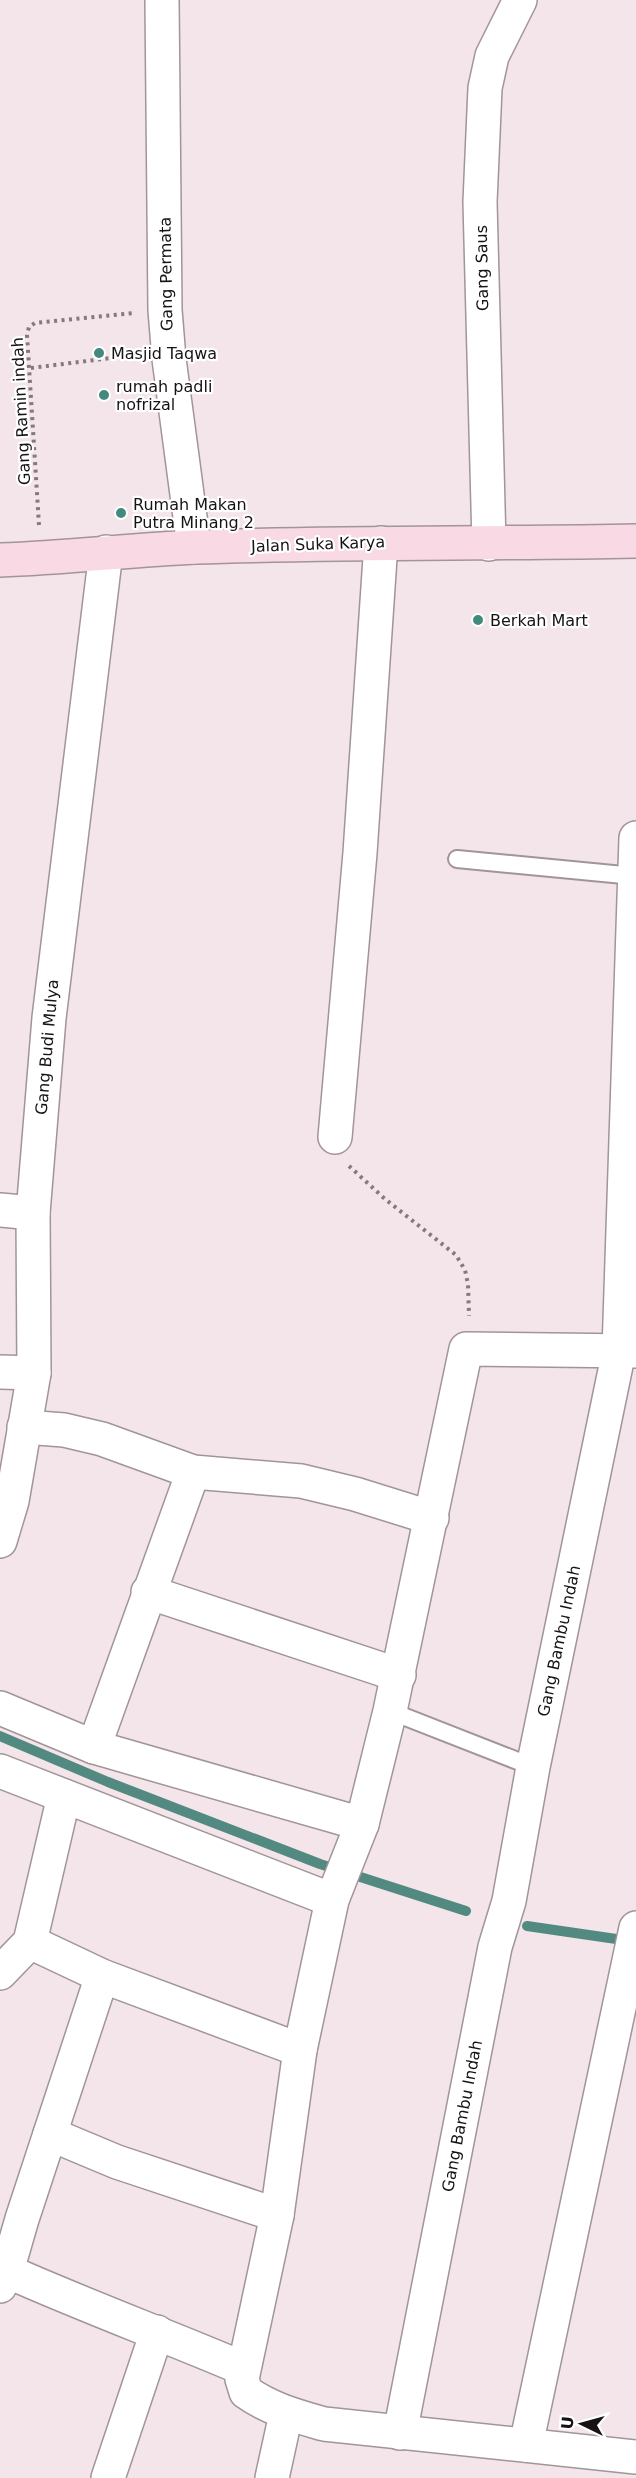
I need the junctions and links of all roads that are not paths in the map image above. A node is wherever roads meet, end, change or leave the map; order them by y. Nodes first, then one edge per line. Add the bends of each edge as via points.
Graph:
1 (162, 0) edge
2 (520, 0) edge
3 (636, 541) edge
4 (381, 543) junction
5 (489, 544) junction
6 (194, 547) junction
7 (106, 552) junction
8 (0, 560) edge
9 (636, 838) edge
10 (457, 859) dead end
11 (634, 876) junction
12 (335, 1137) road end
13 (0, 1210) edge
14 (33, 1213) junction
15 (628, 1351) edge
16 (0, 1372) edge
17 (34, 1373) junction
18 (24, 1427) junction
19 (193, 1472) junction
20 (432, 1518) junction
21 (0, 1541) edge
22 (148, 1592) junction
23 (399, 1675) junction
24 (0, 1708) edge
25 (390, 1711) junction
26 (94, 1747) junction
27 (533, 1767) junction
28 (0, 1771) edge
29 (64, 1796) junction
30 (356, 1837) junction
31 (336, 1890) junction
32 (636, 1928) edge
33 (30, 1942) junction
34 (0, 1973) edge
35 (102, 1976) junction
36 (300, 2050) junction
37 (50, 2134) junction
38 (277, 2215) junction
39 (2, 2275) edge
40 (157, 2332) junction
41 (242, 2368) junction
42 (286, 2414) junction
43 (400, 2433) junction
44 (526, 2445) junction
45 (636, 2457) edge
46 (108, 2478) edge
47 (272, 2478) edge

1 - 6 street, Gang Permata via 165,310
2 - 5 street, Gang Saus via 495,47 485,88 480,202
3 - 5 main road, Jalan Suka Karya
4 - 5 main road, Jalan Suka Karya
4 - 6 main road, Jalan Suka Karya
4 - 12 street
6 - 7 main road, Jalan Suka Karya
7 - 8 main road, Jalan Suka Karya
7 - 14 street, Gang Budi Mulya via 49,1018
9 - 11 street, Gang Bambu Indah
10 - 11 lane
11 - 15 street, Gang Bambu Indah
13 - 14 street
14 - 17 street, Gang Budi Mulya
15 - 20 street via 466,1349
15 - 27 street, Gang Bambu Indah
16 - 17 street
17 - 18 street, Gang Budi Mulya
18 - 19 street via 64,1430 102,1439
18 - 21 street, Gang Budi Mulya via 12,1502
19 - 20 street via 301,1481
19 - 22 street
20 - 23 street
22 - 23 street
22 - 26 street
23 - 25 street
24 - 26 street
25 - 27 lane
25 - 30 street
26 - 30 street
27 - 43 street, Gang Bambu Indah
28 - 29 street
29 - 31 street
29 - 33 street
30 - 31 street
31 - 36 street
32 - 44 street
33 - 34 street
33 - 35 street
35 - 36 street
35 - 37 street
36 - 38 street
37 - 38 street via 117,2162
37 - 39 street
38 - 41 street
39 - 40 street
40 - 41 street
40 - 46 street
41 - 42 street via 246,2392
42 - 43 street via 324,2424
42 - 47 street
43 - 44 street
44 - 45 street

